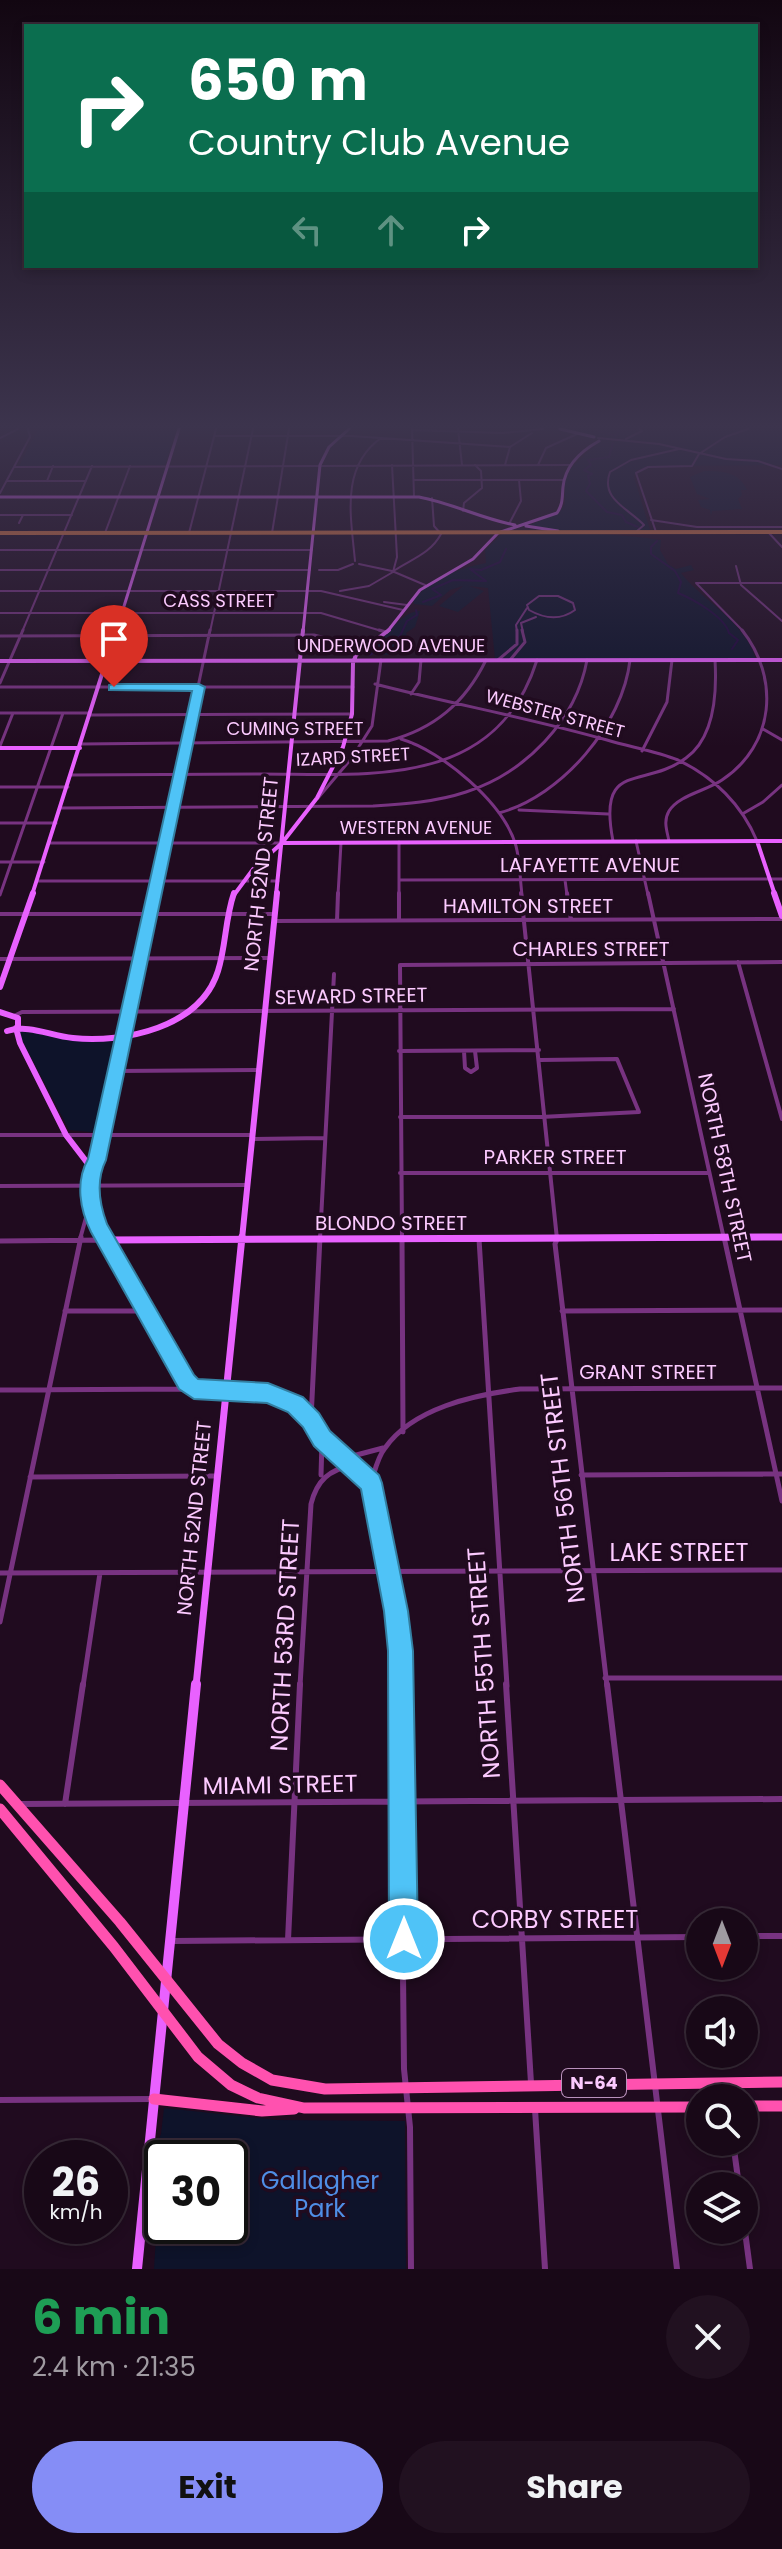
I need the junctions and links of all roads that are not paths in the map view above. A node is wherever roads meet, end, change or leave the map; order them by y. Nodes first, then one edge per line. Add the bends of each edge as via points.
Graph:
1 (63, 535) edge
2 (147, 535) edge
3 (230, 535) edge
4 (314, 535) edge
5 (353, 535) edge
6 (396, 535) edge
7 (440, 535) edge
8 (487, 535) edge
9 (497, 535) edge
10 (491, 541) junction
11 (0, 550) edge
12 (56, 550) junction
13 (142, 550) junction
14 (227, 550) junction
15 (312, 550) junction
16 (356, 563) junction
17 (736, 566) dead end
18 (0, 570) edge
19 (48, 570) junction
20 (135, 570) junction
21 (223, 570) junction
22 (310, 570) junction
23 (319, 570) dead end
24 (393, 572) junction
25 (740, 583) junction
26 (782, 583) edge
27 (425, 585) junction
28 (354, 590) junction
29 (0, 591) edge
30 (39, 591) junction
31 (129, 591) junction
32 (218, 591) junction
33 (308, 591) junction
34 (335, 592) junction
35 (351, 596) junction
36 (405, 607) junction
37 (527, 608) junction
38 (306, 612) junction
39 (0, 613) edge
40 (30, 613) junction
41 (122, 613) junction
42 (214, 613) junction
43 (543, 618) junction
44 (782, 621) edge
45 (386, 632) junction
46 (0, 636) edge
47 (20, 636) junction
48 (115, 636) junction
49 (209, 636) junction
50 (304, 636) junction
51 (364, 648) junction
52 (353, 660) junction
53 (381, 660) junction
54 (421, 660) junction
55 (486, 660) junction
56 (498, 660) junction
57 (510, 660) junction
58 (537, 660) junction
59 (587, 660) junction
60 (630, 660) junction
61 (672, 660) junction
62 (715, 660) junction
63 (761, 660) junction
64 (782, 660) edge
65 (0, 661) edge
66 (10, 661) junction
67 (107, 661) junction
68 (204, 661) junction
69 (301, 661) junction
70 (375, 684) junction
71 (0, 685) edge
72 (98, 687) junction
73 (199, 687) junction
74 (299, 687) junction
75 (353, 687) junction
76 (411, 694) junction
77 (457, 704) junction
78 (0, 713) edge
79 (13, 713) junction
80 (63, 713) junction
81 (510, 713) junction
82 (90, 714) junction
83 (296, 714) junction
84 (352, 714) junction
85 (193, 715) junction
86 (558, 726) junction
87 (763, 729) junction
88 (420, 732) junction
89 (401, 739) junction
90 (599, 739) junction
91 (782, 740) edge
92 (293, 743) junction
93 (344, 743) junction
94 (362, 743) junction
95 (418, 743) junction
96 (187, 744) junction
97 (80, 746) junction
98 (0, 747) edge
99 (51, 748) junction
100 (642, 751) junction
101 (443, 761) junction
102 (681, 762) junction
103 (180, 774) junction
104 (289, 774) junction
105 (330, 774) junction
106 (338, 774) junction
107 (71, 775) junction
108 (717, 785) junction
109 (782, 785) edge
110 (0, 787) edge
111 (38, 787) junction
112 (68, 787) junction
113 (476, 789) junction
114 (317, 798) junction
115 (531, 801) junction
116 (174, 807) junction
117 (286, 807) junction
118 (310, 807) junction
119 (61, 808) junction
120 (513, 810) junction
121 (539, 810) junction
122 (744, 813) junction
123 (498, 814) junction
124 (608, 814) junction
125 (0, 823) edge
126 (25, 823) junction
127 (56, 823) junction
128 (613, 841) junction
129 (636, 841) junction
130 (669, 841) junction
131 (757, 841) junction
132 (782, 841) edge
133 (399, 842) junction
134 (515, 842) junction
135 (50, 843) junction
136 (166, 843) junction
137 (282, 843) junction
138 (341, 843) junction
139 (0, 862) edge
140 (11, 862) junction
141 (44, 862) junction
142 (770, 879) junction
143 (782, 879) edge
144 (399, 880) junction
145 (520, 880) junction
146 (565, 880) junction
147 (644, 880) junction
148 (38, 881) junction
149 (158, 881) junction
150 (242, 881) junction
151 (278, 881) junction
152 (0, 895) edge
153 (0, 914) edge
154 (25, 914) junction
155 (151, 914) junction
156 (227, 914) junction
157 (274, 918) junction
158 (782, 918) edge
159 (399, 920) junction
160 (524, 920) junction
161 (571, 920) junction
162 (653, 920) junction
163 (337, 921) junction
164 (221, 958) junction
165 (270, 958) junction
166 (0, 959) edge
167 (9, 959) junction
168 (140, 959) junction
169 (738, 962) junction
170 (782, 962) edge
171 (529, 963) junction
172 (663, 963) junction
173 (334, 974) dead end
174 (0, 987) edge
175 (534, 1009) junction
176 (674, 1009) junction
177 (331, 1010) junction
178 (399, 1010) junction
179 (264, 1011) junction
180 (0, 1012) edge
181 (129, 1012) junction
182 (189, 1012) junction
183 (17, 1023) junction
184 (3, 1029) edge
185 (123, 1037) junction
186 (20, 1043) junction
187 (539, 1050) junction
188 (399, 1051) junction
189 (464, 1051) junction
190 (475, 1051) junction
191 (540, 1060) junction
192 (258, 1070) junction
193 (116, 1071) junction
194 (546, 1115) junction
195 (400, 1117) junction
196 (782, 1119) edge
197 (0, 1135) edge
198 (66, 1135) junction
199 (103, 1135) junction
200 (251, 1137) junction
201 (325, 1138) junction
202 (92, 1169) junction
203 (400, 1173) junction
204 (552, 1173) junction
205 (710, 1173) junction
206 (92, 1185) junction
207 (246, 1185) junction
208 (0, 1186) edge
209 (90, 1205) junction
210 (782, 1237) edge
211 (557, 1238) junction
212 (723, 1238) junction
213 (320, 1239) junction
214 (400, 1239) junction
215 (479, 1239) junction
216 (106, 1240) junction
217 (240, 1240) junction
218 (0, 1241) edge
219 (80, 1241) junction
220 (739, 1310) junction
221 (782, 1310) edge
222 (65, 1311) junction
223 (146, 1311) junction
224 (562, 1311) junction
225 (756, 1388) junction
226 (782, 1388) edge
227 (194, 1389) junction
228 (226, 1389) junction
229 (571, 1389) junction
230 (0, 1390) edge
231 (48, 1390) junction
232 (488, 1393) junction
233 (311, 1420) junction
234 (403, 1432) junction
235 (322, 1438) junction
236 (385, 1447) junction
237 (345, 1458) junction
238 (353, 1465) junction
239 (779, 1474) edge
240 (581, 1475) junction
241 (216, 1476) junction
242 (30, 1477) junction
243 (320, 1479) junction
244 (371, 1483) junction
245 (782, 1501) edge
246 (782, 1570) edge
247 (592, 1571) junction
248 (499, 1572) junction
249 (0, 1573) edge
250 (10, 1573) junction
251 (100, 1573) junction
252 (305, 1573) junction
253 (389, 1573) junction
254 (207, 1574) junction
255 (0, 1622) edge
256 (605, 1678) junction
257 (782, 1678) edge
258 (0, 1785) edge
259 (782, 1799) edge
260 (513, 1800) junction
261 (618, 1800) junction
262 (402, 1802) junction
263 (294, 1803) junction
264 (18, 1804) junction
265 (65, 1804) junction
266 (183, 1804) junction
267 (0, 1809) edge
268 (758, 1936) edge
269 (782, 1936) edge
270 (635, 1937) junction
271 (686, 1937) edge
272 (521, 1938) junction
273 (404, 1939) junction
274 (288, 1940) junction
275 (170, 1941) junction
276 (167, 1980) junction
277 (163, 2012) junction
278 (653, 2082) junction
279 (782, 2082) edge
280 (532, 2084) junction
281 (405, 2086) junction
282 (154, 2099) junction
283 (0, 2100) edge
284 (758, 2106) edge
285 (782, 2106) edge
286 (657, 2107) junction
287 (686, 2107) edge
288 (304, 2108) junction
289 (535, 2109) junction
290 (408, 2110) junction
291 (747, 2244) edge
292 (137, 2269) edge
293 (411, 2269) edge
294 (545, 2269) edge
295 (677, 2269) edge
296 (750, 2269) edge

1 - 12 street
2 - 13 street
3 - 14 street
4 - 15 street, NORTH 52ND STREET
5 - 16 street
6 - 24 street
7 - 24 street via 431,549
8 - 10 highway
9 - 10 street
10 - 27 street via 469,562
11 - 12 street
12 - 13 street
12 - 19 street
13 - 14 street
13 - 20 street
14 - 15 street
14 - 21 street
15 - 22 street, NORTH 52ND STREET
16 - 23 street
16 - 24 street
17 - 25 street
18 - 19 street
19 - 20 street
19 - 30 street
20 - 21 street
20 - 31 street
21 - 22 street
21 - 32 street
22 - 33 street, NORTH 52ND STREET
24 - 27 street
24 - 28 street
25 - 26 street
25 - 44 street
25 - 63 street via 696,583 744,631
27 - 36 street
28 - 34 street
28 - 35 street
29 - 30 street
30 - 31 street
30 - 40 street
31 - 32 street
31 - 41 street
32 - 33 street
32 - 42 street
33 - 34 street
33 - 38 street, NORTH 52ND STREET
34 - 35 street
35 - 36 street
36 - 45 street
37 - 43 street
37 - 43 street via 531,600 547,595 565,598 575,607 566,617
37 - 56 street via 516,625 519,644
38 - 42 street, CASS STREET
38 - 45 street, CASS STREET via 336,615
38 - 50 street, NORTH 52ND STREET
39 - 40 street, CASS STREET
40 - 41 street, CASS STREET
40 - 47 street
41 - 42 street, CASS STREET
41 - 48 street
42 - 49 street
43 - 57 street via 521,623 525,642
45 - 51 street
46 - 47 street
47 - 48 street
47 - 66 street
48 - 49 street
48 - 67 street
49 - 50 street
49 - 68 street
50 - 51 street via 330,637
50 - 69 street, NORTH 52ND STREET
51 - 52 street
52 - 53 street, UNDERWOOD AVENUE
52 - 69 street, UNDERWOOD AVENUE
52 - 75 street
53 - 54 street, UNDERWOOD AVENUE
53 - 70 street
54 - 55 street, UNDERWOOD AVENUE
54 - 76 street via 419,682
55 - 56 street, UNDERWOOD AVENUE
55 - 77 street
56 - 57 street, UNDERWOOD AVENUE
57 - 58 street, UNDERWOOD AVENUE
58 - 59 street, UNDERWOOD AVENUE
58 - 81 street, IZARD STREET
59 - 60 street, UNDERWOOD AVENUE
59 - 86 street via 578,695
60 - 61 street, UNDERWOOD AVENUE
60 - 90 street via 622,702
61 - 62 street, UNDERWOOD AVENUE
61 - 100 street via 667,702
62 - 63 street, UNDERWOOD AVENUE
62 - 102 street via 716,689 707,726 698,747
63 - 64 street, UNDERWOOD AVENUE
63 - 87 street via 769,691
65 - 66 street, UNDERWOOD AVENUE
66 - 67 street, UNDERWOOD AVENUE
66 - 71 street
67 - 68 street, UNDERWOOD AVENUE
67 - 72 street
68 - 69 street, UNDERWOOD AVENUE
68 - 73 street
69 - 74 street, NORTH 52ND STREET
70 - 76 street, WEBSTER STREET
70 - 94 street via 375,720
71 - 72 street
72 - 73 street
72 - 82 street
73 - 74 street
73 - 85 street
74 - 75 street
74 - 83 street, NORTH 52ND STREET
75 - 84 street
76 - 77 street, WEBSTER STREET
77 - 81 street, WEBSTER STREET
77 - 88 street
78 - 79 street
79 - 80 street
79 - 98 street
80 - 82 street
80 - 99 street
81 - 86 street, WEBSTER STREET
81 - 101 street, IZARD STREET via 481,740
82 - 85 street
82 - 97 street
83 - 84 street
83 - 85 street
83 - 92 street, NORTH 52ND STREET
84 - 93 street
85 - 96 street
86 - 90 street, WEBSTER STREET
86 - 113 street
87 - 91 street
87 - 108 street via 749,756
88 - 89 street, CUMING STREET
88 - 95 street
89 - 94 street, CUMING STREET
89 - 95 street, NORTH 56TH STREET
90 - 100 street, WEBSTER STREET
90 - 115 street
92 - 93 street, CUMING STREET
92 - 96 street, CUMING STREET
92 - 104 street, NORTH 52ND STREET
93 - 94 street, CUMING STREET
93 - 105 street
94 - 106 street
95 - 101 street, NORTH 56TH STREET
96 - 97 street, CUMING STREET
96 - 103 street
97 - 99 street, CUMING STREET
97 - 107 street
98 - 99 street, CUMING STREET
99 - 111 street
100 - 102 street, WEBSTER STREET
101 - 106 street, IZARD STREET via 401,771
101 - 113 street, NORTH 56TH STREET
102 - 108 street, WEBSTER STREET
102 - 124 street via 623,784 610,798
103 - 104 street, IZARD STREET
103 - 107 street, IZARD STREET
103 - 116 street
104 - 105 street, IZARD STREET
104 - 117 street, NORTH 52ND STREET
105 - 106 street, IZARD STREET
105 - 114 street
106 - 114 street
107 - 112 street
108 - 122 street, WEBSTER STREET
108 - 130 street via 670,809 665,821
109 - 122 street
110 - 111 street
111 - 112 street
111 - 126 street
112 - 119 street
113 - 118 street via 398,805
113 - 123 street, NORTH 56TH STREET
114 - 118 street
115 - 120 street
115 - 121 street
116 - 117 street
116 - 119 street
116 - 136 street
117 - 118 street
117 - 137 street, NORTH 52ND STREET
118 - 137 street
119 - 127 street
120 - 121 street
120 - 123 street
121 - 124 street
122 - 131 street, WEBSTER STREET
123 - 134 street, NORTH 56TH STREET
124 - 128 street
125 - 126 street
126 - 127 street
126 - 140 street
127 - 135 street
128 - 129 street, WESTERN AVENUE
128 - 134 street, WESTERN AVENUE
129 - 130 street, WESTERN AVENUE
129 - 147 street, NORTH 58TH STREET
130 - 131 street, WESTERN AVENUE
131 - 132 street, WESTERN AVENUE
131 - 142 street
133 - 134 street, WESTERN AVENUE
133 - 138 street, WESTERN AVENUE
133 - 144 street
134 - 145 street, NORTH 56TH STREET
135 - 136 street, WESTERN AVENUE
135 - 141 street
136 - 137 street, WESTERN AVENUE
136 - 149 street
137 - 138 street, WESTERN AVENUE
137 - 150 street
137 - 151 street, NORTH 52ND STREET
138 - 163 street
139 - 140 street
140 - 141 street
140 - 152 street
141 - 148 street
142 - 143 street, LAFAYETTE AVENUE
142 - 147 street, LAFAYETTE AVENUE
142 - 158 street
144 - 145 street, LAFAYETTE AVENUE
144 - 159 street
145 - 146 street, LAFAYETTE AVENUE
145 - 160 street, NORTH 56TH STREET
146 - 147 street, LAFAYETTE AVENUE
146 - 161 street
147 - 162 street, NORTH 58TH STREET
148 - 149 street
148 - 154 street
149 - 150 street
149 - 155 street
150 - 151 street
150 - 156 street
151 - 157 street, NORTH 52ND STREET
153 - 154 street, HAMILTON STREET
154 - 155 street, HAMILTON STREET
154 - 167 street
155 - 156 street, HAMILTON STREET
155 - 168 street
156 - 157 street, HAMILTON STREET
156 - 164 street
157 - 163 street, HAMILTON STREET
157 - 165 street, NORTH 52ND STREET
158 - 162 street, HAMILTON STREET
159 - 160 street, HAMILTON STREET
159 - 163 street, HAMILTON STREET
160 - 161 street, HAMILTON STREET
160 - 171 street, NORTH 56TH STREET
161 - 162 street, HAMILTON STREET
162 - 172 street, NORTH 58TH STREET
164 - 165 street
164 - 168 street
164 - 182 street via 212,985
165 - 179 street, NORTH 52ND STREET
166 - 167 street
167 - 168 street
167 - 174 street
168 - 181 street
169 - 170 street, CHARLES STREET
169 - 172 street, CHARLES STREET
169 - 196 street
171 - 172 street, CHARLES STREET
171 - 175 street, NORTH 56TH STREET
171 - 178 street, CHARLES STREET via 400,965
172 - 176 street, NORTH 58TH STREET
173 - 177 street
175 - 176 street, SEWARD STREET
175 - 178 street, SEWARD STREET
175 - 187 street, NORTH 56TH STREET
176 - 205 street, NORTH 58TH STREET
177 - 178 street, SEWARD STREET
177 - 179 street, SEWARD STREET
177 - 201 street
178 - 188 street
179 - 182 street, SEWARD STREET
179 - 192 street, NORTH 52ND STREET
180 - 183 street
181 - 182 street, SEWARD STREET
181 - 183 street, SEWARD STREET via 28,1012
181 - 185 street
182 - 185 street via 160,1028
183 - 184 street
183 - 185 street via 77,1039
183 - 186 street
184 - 186 street
185 - 193 street
186 - 198 street
187 - 190 street
187 - 191 street, NORTH 56TH STREET
188 - 189 street
188 - 195 street
189 - 190 street
189 - 190 street via 465,1068 473,1072
191 - 194 street, NORTH 56TH STREET
191 - 194 street via 617,1059 639,1112
192 - 193 street
192 - 200 street, NORTH 52ND STREET
193 - 199 street
194 - 195 street
194 - 204 street, NORTH 56TH STREET
195 - 203 street
197 - 198 street
198 - 199 street
198 - 202 street
199 - 200 street
199 - 202 street
200 - 201 street
200 - 207 street, NORTH 52ND STREET
201 - 213 street
202 - 206 street
203 - 204 street, PARKER STREET
203 - 214 street
204 - 205 street, PARKER STREET
204 - 211 street, NORTH 56TH STREET
205 - 212 street, NORTH 58TH STREET
206 - 207 street
206 - 208 street
206 - 209 street
207 - 217 street, NORTH 52ND STREET
209 - 216 street
209 - 219 street
210 - 212 street, BLONDO STREET
211 - 212 street, BLONDO STREET
211 - 215 street, BLONDO STREET
211 - 224 street, NORTH 56TH STREET
212 - 220 street, NORTH 58TH STREET
213 - 214 street, BLONDO STREET
213 - 217 street, BLONDO STREET
213 - 233 street
214 - 215 street, BLONDO STREET
214 - 234 street
215 - 232 street, NORTH 55TH STREET
216 - 217 street, BLONDO STREET
216 - 219 street, BLONDO STREET
216 - 223 street
217 - 228 street, NORTH 52ND STREET
218 - 219 street, BLONDO STREET
219 - 222 street
220 - 221 street
220 - 224 street
220 - 225 street, NORTH 58TH STREET
222 - 223 street
222 - 231 street
223 - 227 street
224 - 229 street, NORTH 56TH STREET
225 - 226 street, GRANT STREET
225 - 229 street, GRANT STREET
225 - 239 street, NORTH 58TH STREET
227 - 228 street
227 - 231 street
228 - 233 street via 281,1398
228 - 241 street, NORTH 52ND STREET
229 - 232 street, GRANT STREET
229 - 240 street, NORTH 56TH STREET
230 - 231 street
231 - 242 street
232 - 234 street, GRANT STREET via 441,1409
232 - 248 street, NORTH 55TH STREET
233 - 235 street
234 - 236 street, GRANT STREET
235 - 237 street
235 - 243 street, NORTH 53RD STREET
236 - 237 street, GRANT STREET
236 - 244 street, GRANT STREET
237 - 238 street
238 - 243 street via 332,1469
238 - 244 street
239 - 240 street
239 - 245 street, NORTH 58TH STREET
240 - 247 street, NORTH 56TH STREET
241 - 242 street
241 - 254 street, NORTH 52ND STREET
242 - 250 street
243 - 252 street, NORTH 53RD STREET via 308,1515
244 - 253 street
246 - 247 street, LAKE STREET
247 - 248 street, LAKE STREET
247 - 256 street, NORTH 56TH STREET
248 - 253 street, LAKE STREET
248 - 260 street, NORTH 55TH STREET
249 - 250 street, LAKE STREET
250 - 251 street, LAKE STREET
250 - 255 street
251 - 254 street, LAKE STREET
251 - 265 street
252 - 253 street, LAKE STREET
252 - 254 street, LAKE STREET
252 - 263 street, NORTH 53RD STREET
253 - 262 street via 400,1651
254 - 266 street, NORTH 52ND STREET
256 - 257 street
256 - 261 street, NORTH 56TH STREET
258 - 264 main road, N-64
259 - 261 street, MIAMI STREET
260 - 261 street, MIAMI STREET
260 - 262 street, MIAMI STREET
260 - 272 street, NORTH 55TH STREET
261 - 270 street, NORTH 56TH STREET
262 - 263 street, MIAMI STREET
262 - 273 street
263 - 266 street, MIAMI STREET
263 - 274 street, NORTH 53RD STREET
264 - 265 street, MIAMI STREET
264 - 276 main road, N-64
265 - 266 street, MIAMI STREET
266 - 275 street, NORTH 52ND STREET
267 - 277 main road, N-64
268 - 269 street
270 - 271 street, CORBY STREET
270 - 272 street, CORBY STREET
270 - 278 street, NORTH 56TH STREET
272 - 273 street, CORBY STREET
272 - 280 street, NORTH 55TH STREET
273 - 274 street, CORBY STREET
273 - 281 street
274 - 275 street, CORBY STREET
275 - 276 street, NORTH 52ND STREET
276 - 277 street, NORTH 52ND STREET
276 - 281 main road, N-64 via 218,2044 272,2080 325,2089
277 - 282 street, NORTH 52ND STREET
277 - 288 main road, N-64 via 198,2057 231,2085 271,2103
278 - 279 main road, N-64
278 - 280 main road, N-64
278 - 286 street, NORTH 56TH STREET
280 - 281 main road, N-64
281 - 290 street
282 - 283 street
282 - 288 main road via 262,2111
282 - 292 street, NORTH 52ND STREET
284 - 285 main road
286 - 287 main road, N-64
286 - 289 main road, N-64
286 - 295 street, NORTH 56TH STREET
288 - 290 main road, N-64
289 - 290 main road, N-64
289 - 294 street
290 - 293 street
291 - 296 street

